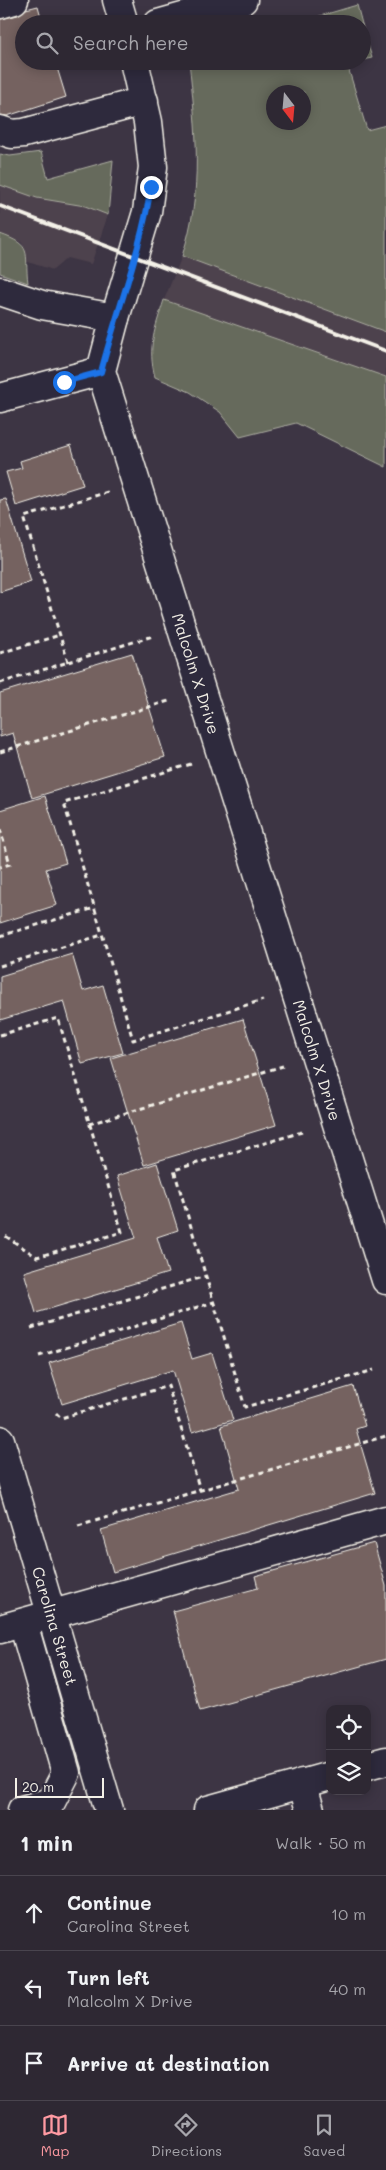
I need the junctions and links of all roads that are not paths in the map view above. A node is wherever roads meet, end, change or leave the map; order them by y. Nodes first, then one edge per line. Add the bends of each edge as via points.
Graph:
1 (14, 0) edge
2 (117, 0) edge
3 (242, 0) edge
4 (0, 4) edge
5 (121, 15) edge
6 (190, 15) edge
7 (136, 70) edge
8 (144, 101) junction
9 (0, 130) edge
10 (0, 291) edge
11 (114, 318) junction
12 (101, 372) junction
13 (0, 398) edge
14 (386, 1280) edge
15 (0, 1440) edge
16 (386, 1520) edge
17 (52, 1616) junction
18 (11, 1626) edge
19 (72, 1684) junction
20 (43, 1692) junction
21 (92, 1750) junction
22 (62, 1759) junction
23 (326, 1777) edge
24 (302, 1784) junction
25 (22, 1810) edge
26 (110, 1810) edge
27 (208, 1810) edge
28 (310, 1810) edge

1 - 4 street
2 - 5 street
3 - 6 street
7 - 8 street
8 - 9 street via 24,133
8 - 11 street via 152,146 151,187 137,248
10 - 11 street via 42,305
11 - 12 street
12 - 13 street
12 - 14 street, Malcolm X Drive
15 - 17 street, Carolina Street
16 - 17 street
17 - 18 street
17 - 19 street, Carolina Street
18 - 20 street
19 - 20 street
19 - 21 street, Carolina Street
20 - 22 street
21 - 22 street
21 - 26 street, Carolina Street
22 - 25 street via 66,1773 51,1802
23 - 24 street
24 - 27 street
24 - 28 street

